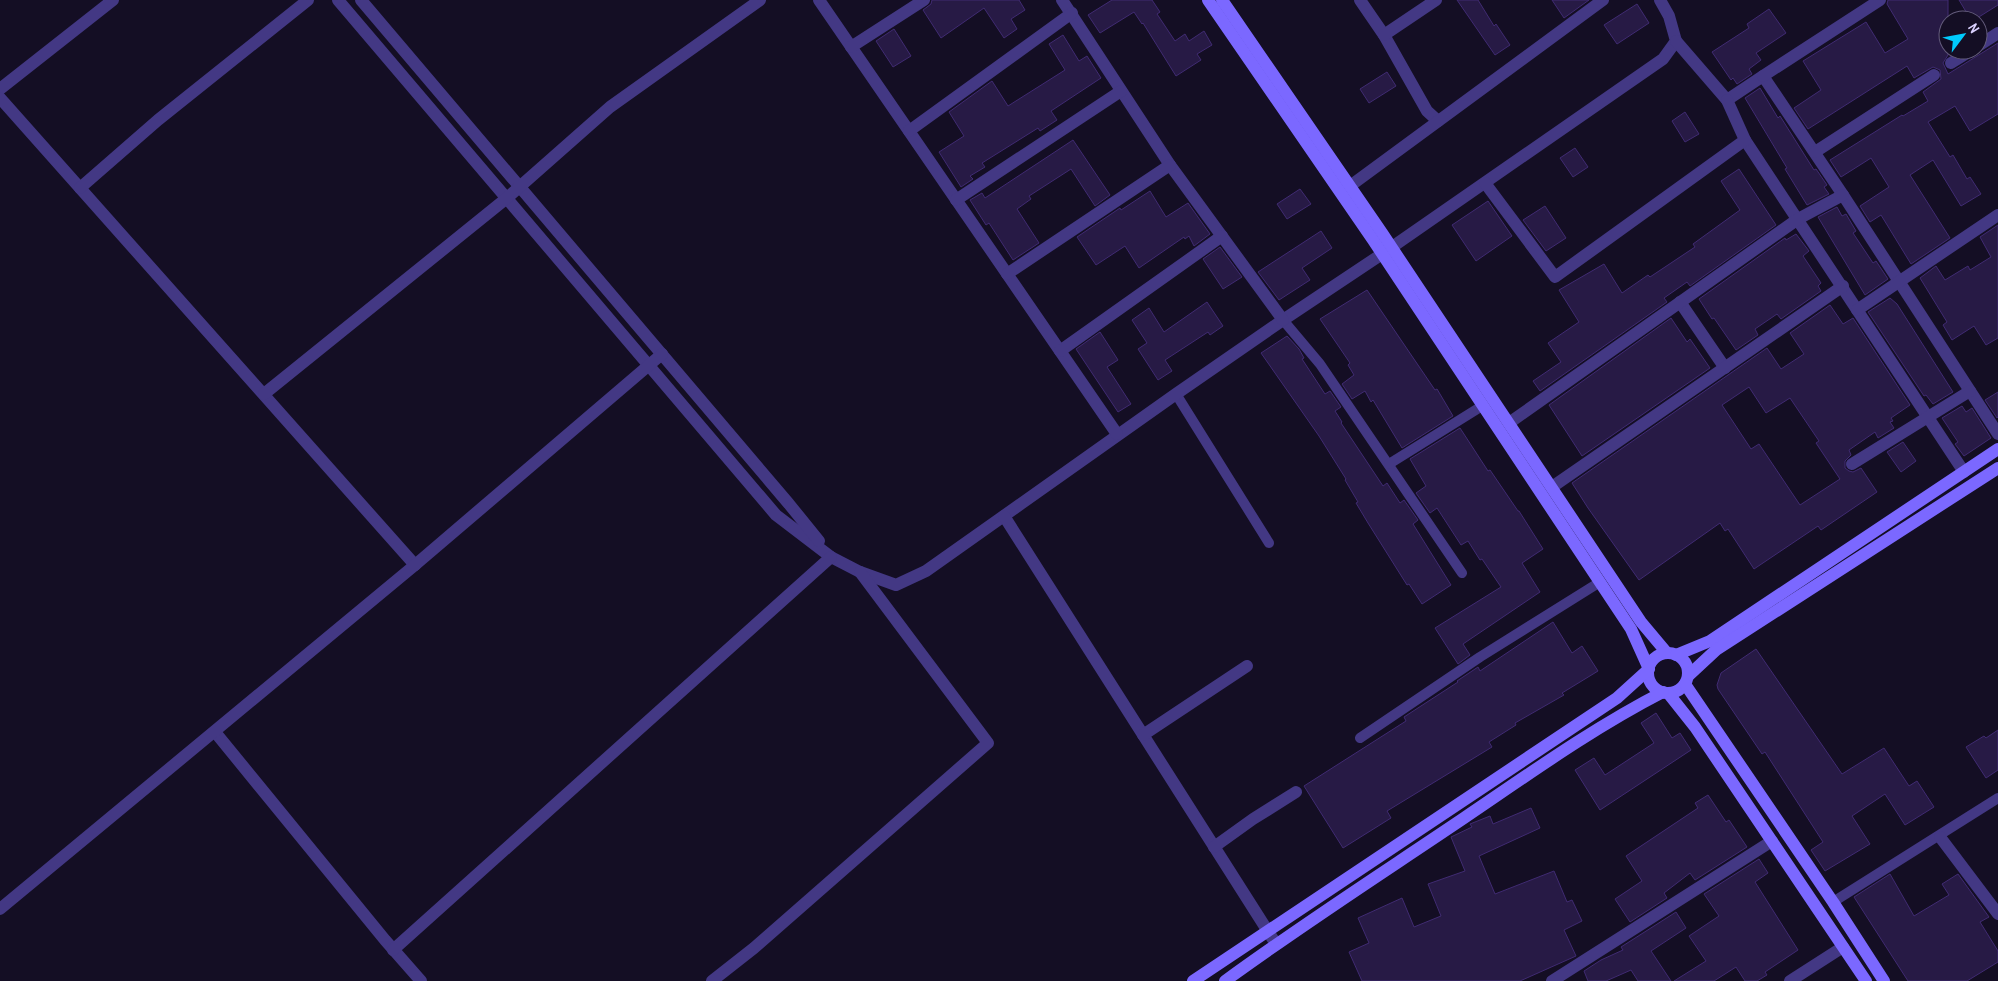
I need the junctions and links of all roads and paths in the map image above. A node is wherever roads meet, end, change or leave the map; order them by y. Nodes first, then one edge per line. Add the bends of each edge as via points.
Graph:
1 (113, 0) edge
2 (308, 0) edge
3 (338, 0) edge
4 (361, 0) edge
5 (760, 0) edge
6 (819, 0) edge
7 (924, 0) edge
8 (1062, 0) edge
9 (1208, 0) edge
10 (1222, 0) edge
11 (1360, 0) edge
12 (1436, 0) edge
13 (1603, 0) edge
14 (1660, 0) edge
15 (1880, 0) edge
16 (1072, 13) junction
17 (1384, 35) junction
18 (1676, 41) junction
19 (851, 47) junction
20 (1957, 60) edge
21 (1952, 63) dead end
22 (1934, 75) dead end
23 (1763, 76) junction
24 (0, 89) edge
25 (1122, 91) junction
26 (0, 98) edge
27 (1727, 100) junction
28 (1438, 121) junction
29 (909, 131) junction
30 (1746, 140) junction
31 (1814, 152) junction
32 (1170, 165) junction
33 (1485, 183) junction
34 (520, 186) junction
35 (1350, 186) junction
36 (80, 188) junction
37 (1843, 195) junction
38 (508, 198) junction
39 (956, 200) junction
40 (1998, 215) edge
41 (1798, 219) junction
42 (1222, 236) junction
43 (1387, 251) junction
44 (1007, 274) junction
45 (1898, 280) junction
46 (1842, 286) junction
47 (1680, 302) junction
48 (1857, 310) junction
49 (1283, 320) junction
50 (1060, 351) junction
51 (662, 354) junction
52 (649, 365) junction
53 (1725, 368) junction
54 (1970, 390) junction
55 (264, 394) junction
56 (1176, 394) junction
57 (1482, 406) junction
58 (1928, 417) junction
59 (1508, 423) junction
60 (1117, 434) junction
61 (1998, 434) edge
62 (1998, 449) edge
63 (1389, 464) junction
64 (1852, 464) dead end
65 (1998, 468) edge
66 (1964, 472) junction
67 (1552, 487) junction
68 (1004, 516) junction
69 (1269, 543) dead end
70 (831, 557) junction
71 (415, 565) junction
72 (860, 572) junction
73 (1462, 574) dead end
74 (1600, 582) junction
75 (1672, 654) junction
76 (1247, 666) dead end
77 (1649, 669) junction
78 (1686, 680) junction
79 (1665, 693) junction
80 (215, 732) junction
81 (1143, 735) junction
82 (1360, 738) dead end
83 (1296, 792) dead end
84 (1998, 798) edge
85 (1940, 837) junction
86 (1772, 841) junction
87 (1214, 847) junction
88 (1833, 902) junction
89 (0, 909) edge
90 (1998, 914) edge
91 (1268, 931) junction
92 (1276, 944) junction
93 (1843, 947) junction
94 (393, 950) junction
95 (421, 981) edge
96 (712, 981) edge
97 (1193, 981) edge
98 (1225, 981) edge
99 (1552, 981) edge
100 (1790, 981) edge
101 (1866, 981) edge
102 (1884, 981) edge

1 - 24 street
2 - 36 street via 158,120
3 - 38 street
4 - 34 street
5 - 34 street via 610,107
6 - 19 street
7 - 19 street
8 - 16 street
9 - 43 street
10 - 35 street
11 - 17 street
12 - 17 street
13 - 28 street
14 - 18 street via 1669,16
15 - 23 street
16 - 25 street
16 - 29 street
17 - 28 street via 1426,111
18 - 27 street
18 - 33 street via 1663,59
19 - 29 street
20 - 21 street
22 - 31 street
23 - 27 street
23 - 31 street
25 - 32 street
25 - 39 street
26 - 36 street
27 - 30 street
28 - 35 street
29 - 39 street
30 - 33 street via 1555,277
30 - 41 street
31 - 37 street
32 - 42 street
32 - 44 street
33 - 43 street
34 - 38 street
34 - 51 street
35 - 43 street
36 - 55 street
37 - 41 street
37 - 45 street
38 - 52 street
38 - 55 street
39 - 44 street
40 - 45 street
41 - 46 street
41 - 47 street
42 - 49 street
42 - 50 street
43 - 49 street
43 - 57 street
43 - 59 street
44 - 50 street
45 - 48 street
45 - 54 street
46 - 48 street
46 - 53 street
47 - 53 street
47 - 59 street
48 - 58 street
49 - 56 street
49 - 63 lane via 1320,364
50 - 60 street
51 - 52 street
51 - 70 street
52 - 70 street via 776,515
52 - 71 street
53 - 67 street
54 - 58 street
54 - 61 street
55 - 71 street
56 - 60 street
56 - 69 lane
57 - 63 lane
57 - 74 street
58 - 64 street
58 - 66 street
59 - 67 street
60 - 68 street
62 - 66 street
63 - 73 lane
65 - 78 street via 1716,650
66 - 75 street via 1710,641
67 - 75 street via 1642,622
68 - 72 street via 926,572 896,585
68 - 81 street
70 - 72 street
70 - 94 street
71 - 80 street
72 - 96 street via 988,743
74 - 77 street via 1631,629
74 - 82 lane via 1480,657
75 - 77 street via 1656,658
75 - 78 street via 1686,664
76 - 81 street
77 - 79 street via 1651,683
77 - 91 street via 1617,698
78 - 79 street via 1674,692
78 - 88 street
79 - 86 street via 1695,727
79 - 92 street via 1626,711
80 - 89 street
80 - 94 street
81 - 87 street
83 - 87 street
84 - 85 lane
85 - 88 lane
85 - 90 street
86 - 93 street
86 - 99 street
87 - 91 street
88 - 102 street
91 - 92 street
91 - 97 street
92 - 98 street
93 - 100 street
93 - 101 street
94 - 95 street

